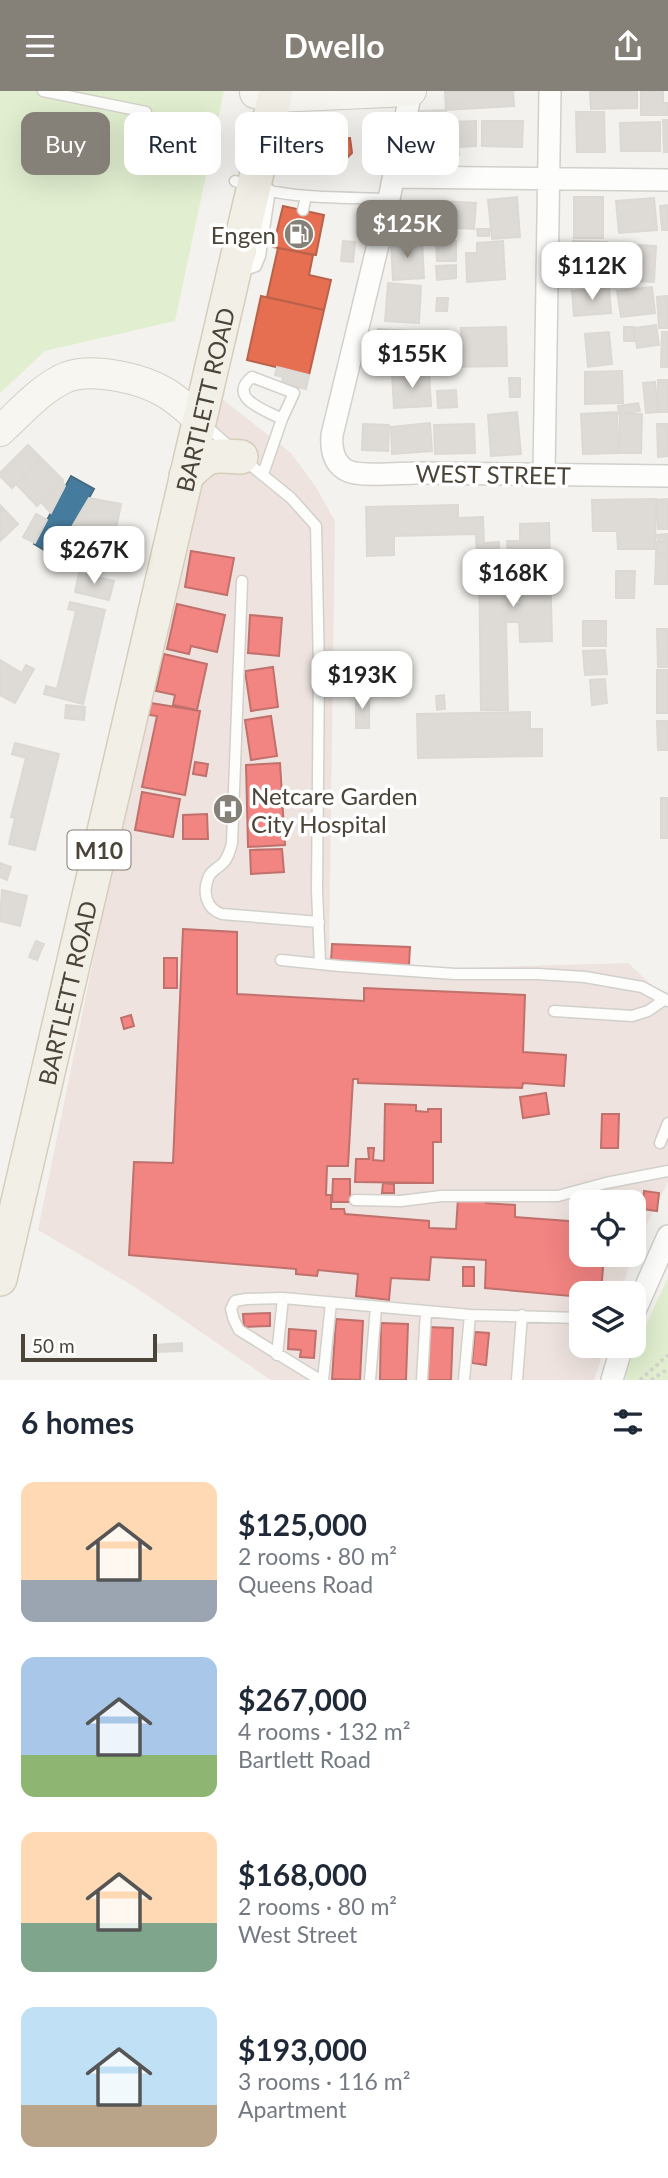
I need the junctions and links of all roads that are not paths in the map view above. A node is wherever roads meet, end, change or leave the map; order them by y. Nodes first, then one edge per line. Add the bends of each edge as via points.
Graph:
1 (43, 91) edge
2 (411, 91) edge
3 (550, 91) edge
4 (265, 93) edge
5 (146, 112) dead end
6 (394, 177) junction
7 (548, 178) junction
8 (668, 180) edge
9 (253, 187) junction
10 (306, 196) junction
11 (389, 199) junction
12 (303, 210) dead end
13 (191, 412) junction
14 (282, 419) junction
15 (0, 431) edge
16 (253, 466) junction
17 (544, 474) junction
18 (187, 476) junction
19 (668, 476) edge
20 (242, 581) dead end
21 (319, 922) junction
22 (281, 960) dead end
23 (320, 963) junction
24 (666, 1000) edge
25 (554, 1011) dead end
26 (668, 1123) edge
27 (660, 1143) dead end
28 (668, 1171) edge
29 (355, 1200) dead end
30 (4, 1219) edge
31 (668, 1236) edge
32 (1, 1271) edge
33 (646, 1286) edge
34 (283, 1298) junction
35 (331, 1303) junction
36 (376, 1307) junction
37 (426, 1311) junction
38 (470, 1315) junction
39 (522, 1315) junction
40 (569, 1317) edge
41 (277, 1355) junction
42 (618, 1358) edge
43 (321, 1380) edge
44 (370, 1380) edge
45 (422, 1380) edge
46 (464, 1380) edge
47 (517, 1380) edge
48 (612, 1380) edge

1 - 5 lane
2 - 4 main road
2 - 6 street
3 - 7 street
4 - 9 main road, BARTLETT ROAD / M10
6 - 7 street
6 - 11 street
7 - 8 street
7 - 17 street
9 - 10 lane
9 - 13 main road, BARTLETT ROAD / M10
9 - 13 main road, BARTLETT ROAD / M10 via 252,252
10 - 11 lane
10 - 12 lane
11 - 17 street, WEST STREET via 332,435 331,448 339,464 356,474
13 - 15 main road via 166,393 138,381 78,374 51,387
13 - 16 lane
13 - 18 main road, BARTLETT ROAD / M10
13 - 30 main road, BARTLETT ROAD / M10 via 127,660
14 - 14 lane via 249,402 243,390 246,382 253,377 294,393
14 - 16 lane
16 - 18 main road via 217,456 205,458
16 - 21 lane via 316,526
17 - 19 street, WEST STREET
18 - 30 main road, BARTLETT ROAD / M10
20 - 21 lane via 232,843 223,863 209,877 207,904 222,914
21 - 23 lane
22 - 23 lane
23 - 24 lane via 455,974 586,977 642,987
24 - 25 lane via 632,1016
26 - 27 lane
28 - 29 lane via 558,1196
30 - 32 main road, BARTLETT ROAD / M10
31 - 33 street
34 - 35 lane
34 - 41 lane
34 - 41 lane via 235,1301 231,1309 239,1330
35 - 36 lane
35 - 43 lane
36 - 37 lane
36 - 44 lane
37 - 38 lane
37 - 45 lane
38 - 39 lane
38 - 46 lane
39 - 40 lane
39 - 47 lane
41 - 43 lane
42 - 48 street

